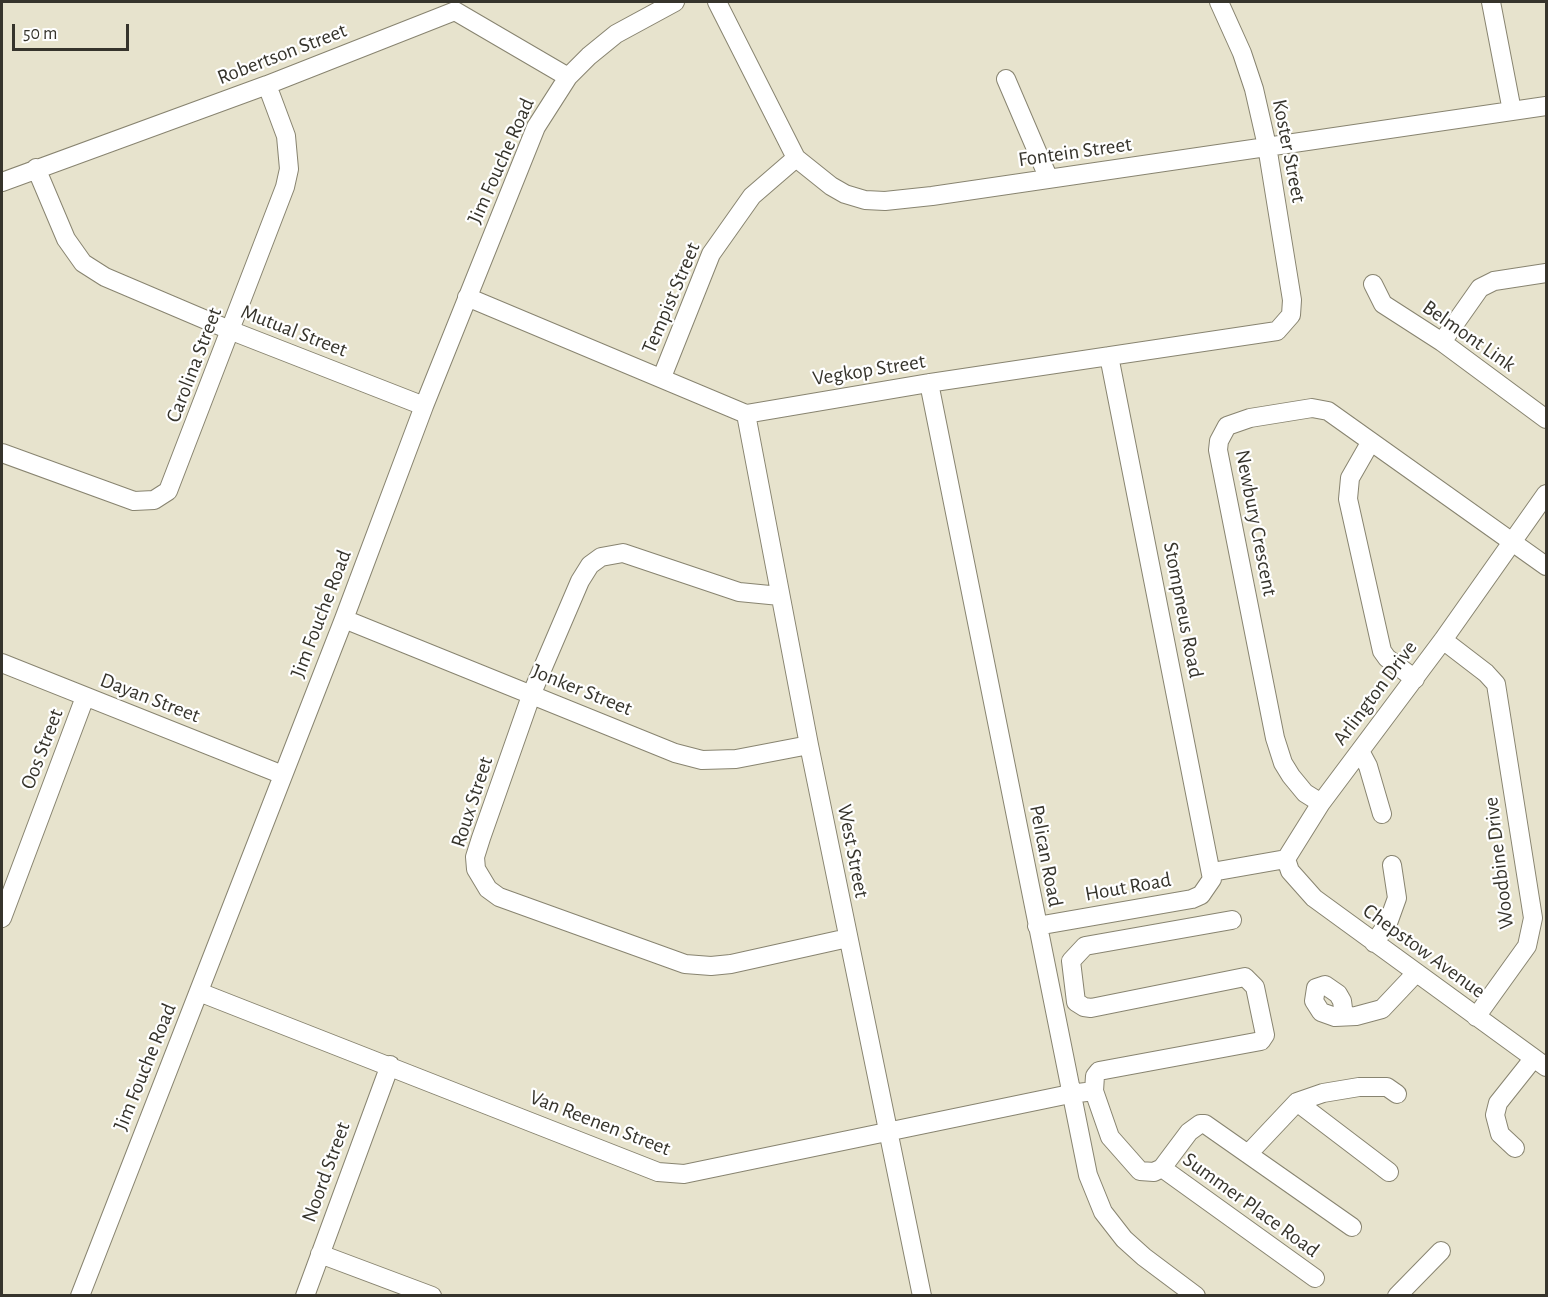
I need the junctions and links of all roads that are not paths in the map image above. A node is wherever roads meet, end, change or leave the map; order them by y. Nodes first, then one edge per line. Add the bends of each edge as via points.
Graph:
1 (675, 2) edge
2 (717, 2) edge
3 (1219, 2) edge
4 (1491, 2) edge
5 (455, 6) edge
6 (568, 76) junction
7 (1006, 79) dead end
8 (267, 85) junction
9 (1546, 106) edge
10 (1512, 111) junction
11 (1267, 146) junction
12 (796, 158) junction
13 (36, 168) junction
14 (1048, 177) junction
15 (2, 182) edge
16 (1546, 273) edge
17 (1373, 284) dead end
18 (468, 297) junction
19 (1291, 315) joint
20 (232, 331) junction
21 (1442, 342) junction
22 (1109, 356) junction
23 (662, 377) junction
24 (929, 383) junction
25 (424, 406) junction
26 (746, 414) junction
27 (1546, 419) edge
28 (1370, 443) junction
29 (2, 453) edge
30 (1546, 494) edge
31 (1513, 541) junction
32 (1546, 566) edge
33 (780, 596) junction
34 (344, 619) junction
35 (1443, 640) junction
36 (2, 663) edge
37 (1414, 679) junction
38 (532, 693) junction
39 (86, 697) junction
40 (809, 745) junction
41 (1360, 751) junction
42 (283, 775) junction
43 (1321, 803) junction
44 (1382, 814) dead end
45 (1286, 860) junction
46 (1392, 865) dead end
47 (1212, 873) junction
48 (8, 882) edge
49 (2, 918) edge
50 (1232, 921) dead end
51 (1037, 926) junction
52 (848, 938) junction
53 (1374, 943) junction
54 (1416, 973) junction
55 (199, 992) junction
56 (1344, 1016) dead end
57 (1476, 1017) junction
58 (1540, 1063) edge
59 (390, 1065) junction
60 (1094, 1091) junction
61 (1070, 1094) junction
62 (1397, 1094) dead end
63 (1297, 1102) junction
64 (890, 1133) junction
65 (1515, 1148) dead end
66 (1248, 1154) junction
67 (1162, 1168) junction
68 (1389, 1172) dead end
69 (1352, 1227) dead end
70 (1441, 1251) dead end
71 (320, 1254) junction
72 (1315, 1278) dead end
73 (80, 1296) edge
74 (305, 1296) edge
75 (432, 1296) edge
76 (922, 1296) edge
77 (1196, 1296) edge
78 (1397, 1296) edge

1 - 6 street, Jim Fouche Road via 616,34
2 - 12 street, Fontein Street
3 - 11 street, Koster Street via 1254,89
4 - 10 street
5 - 6 street, Robertson Street
5 - 8 street, Robertson Street
6 - 18 street, Jim Fouche Road via 536,128
7 - 14 street
8 - 13 street, Robertson Street
8 - 20 street, Carolina Street via 286,136 289,169
9 - 10 street, Fontein Street
10 - 11 street, Fontein Street
11 - 14 street, Fontein Street
11 - 19 street, Koster Street via 1292,300
12 - 14 street, Fontein Street via 831,186 865,200 932,196
12 - 23 street, Tempist Street via 752,196 711,254
13 - 15 street, Robertson Street
13 - 20 street, Mutual Street via 66,239 83,263 114,281
16 - 21 street via 1494,281 1479,288
17 - 21 street, Belmont Link via 1383,304
18 - 23 street
18 - 25 street, Jim Fouche Road
19 - 22 street, Vegkop Street via 1277,331
20 - 25 street, Mutual Street
20 - 29 street, Carolina Street via 176,476 168,491 154,500 134,501 114,495
21 - 27 street, Belmont Link
22 - 24 street, Vegkop Street
22 - 47 street, Stompneus Road
23 - 26 street
24 - 26 street, Vegkop Street
24 - 51 street, Pelican Road
25 - 34 street, Jim Fouche Road
26 - 33 street, West Street
28 - 31 street, Newbury Crescent
28 - 37 street via 1350,478 1348,499 1382,651
28 - 43 street, Newbury Crescent via 1337,416 1319,408 1238,421 1227,426 1219,441 1275,738 1292,776 1305,793
30 - 31 street, Arlington Drive
31 - 32 street, Newbury Crescent
31 - 35 street, Arlington Drive
33 - 38 street, Roux Street via 739,592 623,553 601,557 590,565 580,581
33 - 40 street, West Street
34 - 38 street, Jonker Street
34 - 42 street, Jim Fouche Road
35 - 37 street, Arlington Drive
35 - 57 street, Woodbine Drive via 1496,684 1533,918 1527,946
36 - 39 street, Dayan Street
37 - 41 street, Arlington Drive
38 - 40 street, Jonker Street via 675,753 702,760 736,759
38 - 52 street, Roux Street via 475,857 476,869 488,889 506,900 673,962 696,966 730,964
39 - 42 street, Dayan Street
39 - 48 street, Oos Street
40 - 52 street, West Street
41 - 43 street, Arlington Drive
41 - 44 street
42 - 55 street, Jim Fouche Road
43 - 45 street, Arlington Drive
45 - 47 street
45 - 53 street, Chepstow Avenue via 1290,871 1314,898
46 - 53 street via 1397,898 1389,923
47 - 51 street, Hout Road via 1206,889 1192,898
48 - 49 street, Oos Street
50 - 60 street via 1085,946 1076,953 1071,961 1076,1002 1083,1007 1245,977 1255,987 1265,1035 1261,1041 1252,1043 1099,1071
51 - 61 street, Pelican Road
52 - 64 street, West Street
53 - 54 street, Chepstow Avenue
54 - 56 street via 1382,1009
54 - 57 street, Chepstow Avenue
55 - 59 street, Van Reenen Street
55 - 73 street, Jim Fouche Road
57 - 58 street, Chepstow Avenue
58 - 65 street via 1498,1103 1495,1114 1500,1134
59 - 64 street, Van Reenen Street via 670,1174 701,1173
59 - 71 street, Noord Street
60 - 61 street
60 - 67 street, Summer Place Road via 1110,1137 1140,1170 1154,1172
61 - 64 street, Van Reenen Street
61 - 77 street, Pelican Road via 1088,1175 1103,1212 1134,1249
62 - 63 street, Summer Place Road via 1387,1087 1359,1087
63 - 66 street, Summer Place Road
63 - 68 street
64 - 76 street, West Street
66 - 67 street, Summer Place Road via 1200,1124 1189,1132
66 - 69 street, Summer Place Road
67 - 72 street, Summer Place Road
70 - 78 street
71 - 74 street, Noord Street
71 - 75 street

